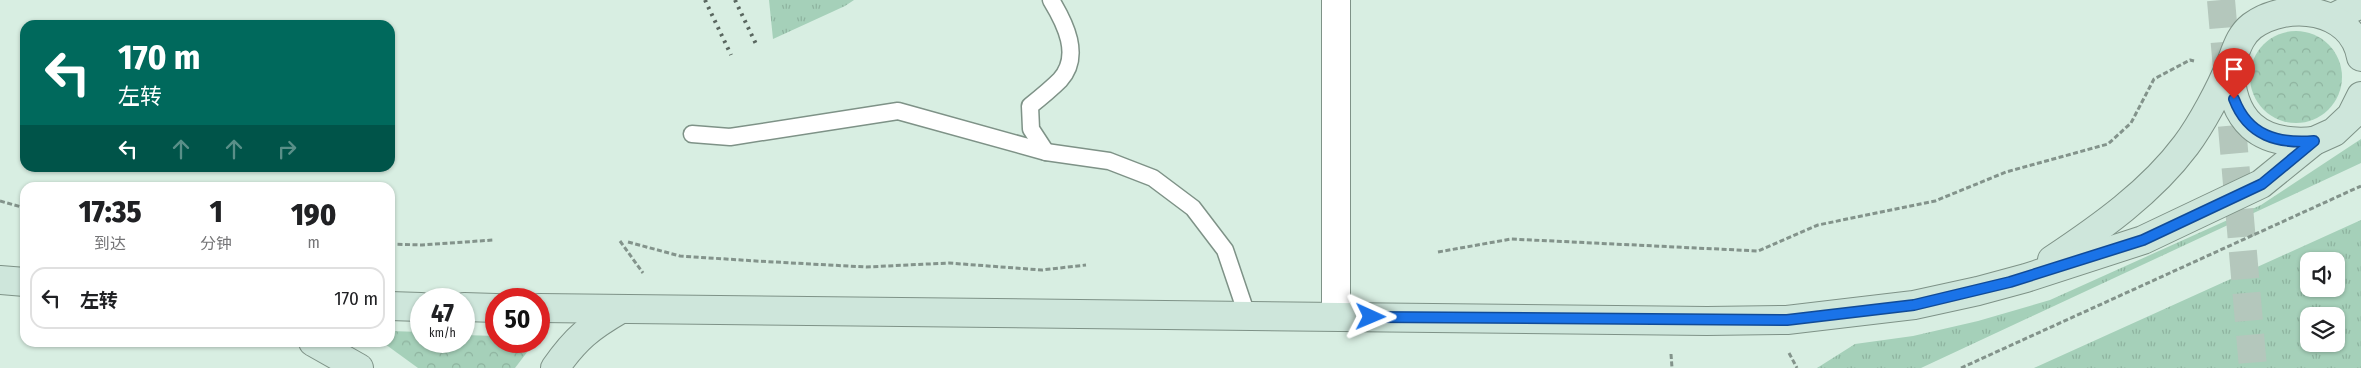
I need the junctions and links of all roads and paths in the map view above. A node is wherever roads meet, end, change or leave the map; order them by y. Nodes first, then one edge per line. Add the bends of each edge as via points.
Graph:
1 (1052, 0) edge
2 (1336, 0) edge
3 (2361, 4) edge
4 (2332, 18) junction
5 (2361, 57) edge
6 (2190, 60) dead end
7 (2230, 66) junction
8 (2361, 96) edge
9 (692, 134) dead end
10 (2314, 141) junction
11 (1046, 152) junction
12 (2361, 186) edge
13 (0, 201) edge
14 (20, 207) edge
15 (493, 240) dead end
16 (620, 241) dead end
17 (628, 242) dead end
18 (395, 244) edge
19 (1438, 252) dead end
20 (1086, 265) dead end
21 (649, 273) dead end
22 (2026, 278) junction
23 (0, 280) edge
24 (20, 282) edge
25 (395, 306) edge
26 (410, 307) edge
27 (550, 308) edge
28 (622, 309) junction
29 (1247, 315) junction
30 (1336, 316) junction
31 (322, 347) edge
32 (1789, 353) dead end
33 (360, 368) edge
34 (555, 368) edge
35 (1797, 368) edge
36 (1961, 368) edge

1 - 11 lane via 1064,20 1072,54 1062,78 1030,106 1031,129
2 - 30 street
3 - 4 main road
4 - 5 main road via 2349,33
4 - 7 main road via 2312,10 2290,9 2269,14 2250,27 2237,45
6 - 19 path via 2154,79 2131,123 2108,144 2006,172 1935,201 1818,225 1758,251 1511,239
7 - 10 main road via 2231,88 2238,109 2252,126 2271,138 2292,143
7 - 22 main road via 2187,144 2159,176 2100,227
8 - 10 main road via 2351,116 2334,132
9 - 11 lane via 730,137 898,111
10 - 22 main road via 2262,184 2143,240
11 - 29 lane via 1109,161 1154,178 1193,208 1225,250
12 - 36 path
13 - 14 path
15 - 18 path
16 - 21 path via 641,272
17 - 20 path, bridge via 680,256 866,267 949,263 1042,270
22 - 30 main road via 1914,305 1787,320
23 - 24 main road
25 - 26 main road
27 - 28 main road
28 - 29 main road
28 - 34 main road via 592,326
29 - 30 main road
31 - 33 main road
32 - 35 path

